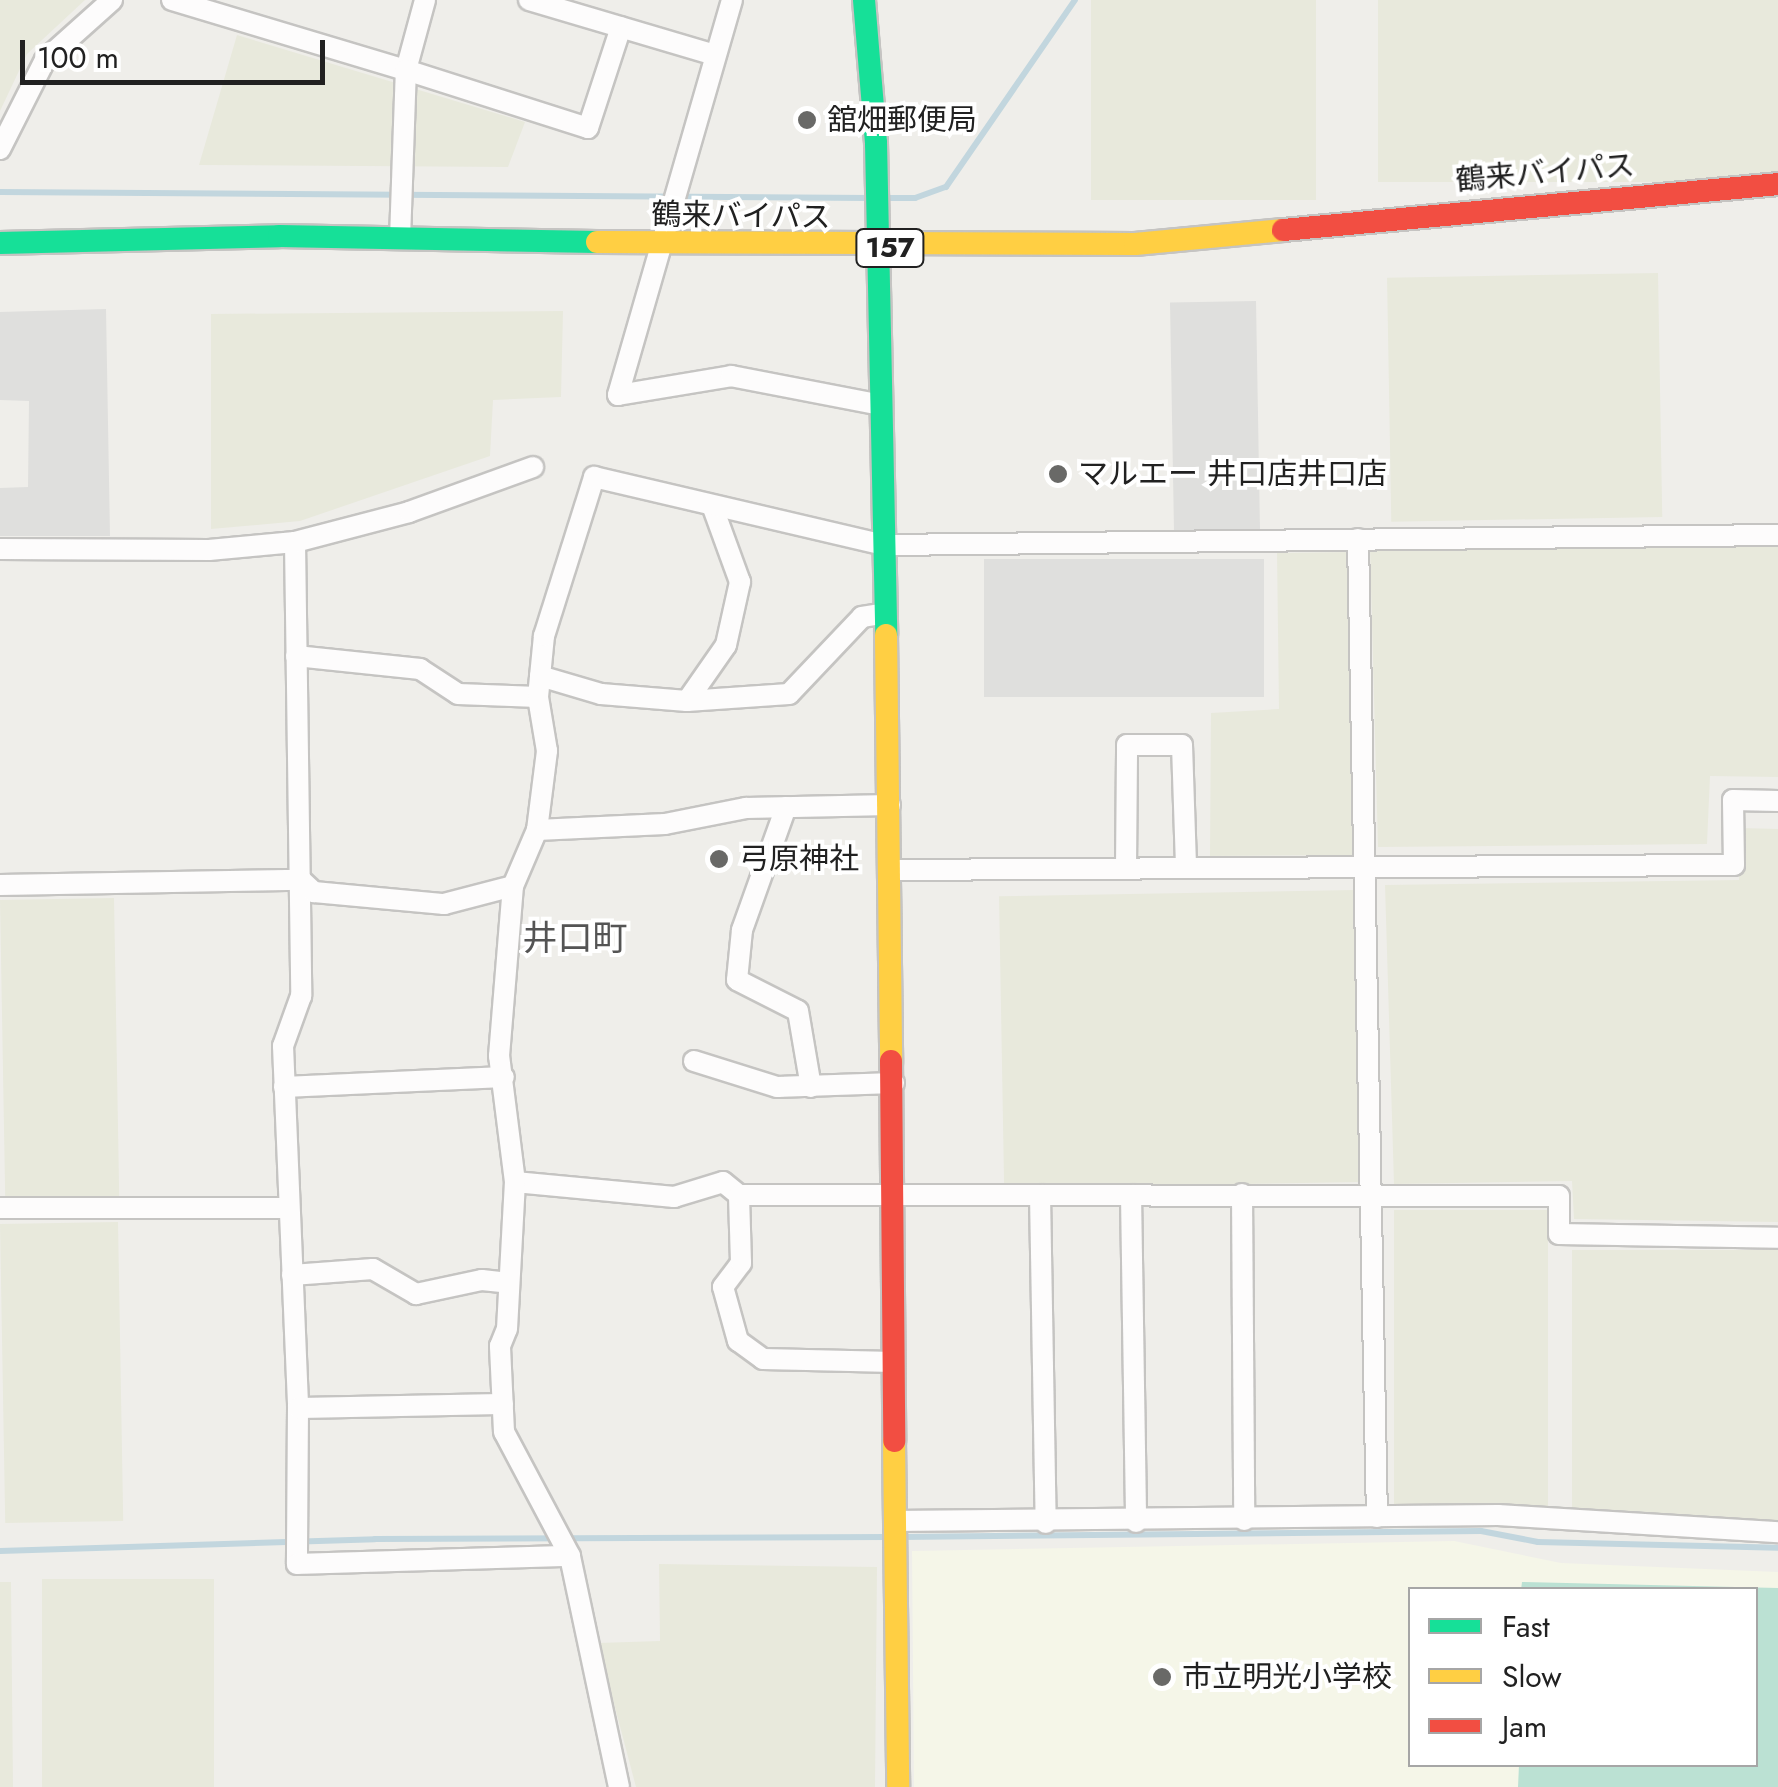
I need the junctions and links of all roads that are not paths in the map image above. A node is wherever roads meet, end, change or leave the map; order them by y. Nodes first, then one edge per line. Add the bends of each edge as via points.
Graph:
1 (112, 0) edge
2 (172, 0) edge
3 (425, 0) edge
4 (529, 0) edge
5 (732, 0) edge
6 (864, 0) edge
7 (620, 27) junction
8 (715, 55) junction
9 (406, 70) junction
10 (0, 150) edge
11 (1778, 184) edge
12 (400, 240) junction
13 (0, 243) edge
14 (664, 244) junction
15 (877, 248) junction
16 (881, 405) junction
17 (533, 467) dead end
18 (713, 508) junction
19 (1778, 535) edge
20 (1358, 539) junction
21 (294, 542) junction
22 (884, 545) junction
23 (0, 550) edge
24 (886, 613) junction
25 (296, 656) junction
26 (539, 686) junction
27 (686, 701) junction
28 (1778, 801) edge
29 (890, 805) junction
30 (786, 808) junction
31 (537, 830) junction
32 (1366, 865) junction
33 (1126, 868) junction
34 (1186, 868) junction
35 (889, 870) junction
36 (301, 880) junction
37 (0, 885) edge
38 (513, 886) junction
39 (694, 1061) dead end
40 (504, 1076) junction
41 (894, 1083) junction
42 (811, 1086) junction
43 (284, 1087) junction
44 (515, 1182) junction
45 (1242, 1194) junction
46 (1371, 1194) junction
47 (739, 1195) junction
48 (1040, 1195) junction
49 (1132, 1195) junction
50 (892, 1199) junction
51 (0, 1208) edge
52 (288, 1208) junction
53 (1778, 1238) edge
54 (292, 1276) junction
55 (509, 1283) junction
56 (894, 1362) junction
57 (503, 1404) junction
58 (298, 1408) junction
59 (1377, 1517) junction
60 (1244, 1520) junction
61 (1136, 1522) junction
62 (1046, 1523) junction
63 (894, 1531) junction
64 (1778, 1532) edge
65 (567, 1547) junction
66 (618, 1787) edge
67 (898, 1787) edge

1 - 10 street via 45,60
2 - 9 street
3 - 9 street
4 - 7 street
5 - 8 street
6 - 15 main road
7 - 8 street
7 - 9 street via 588,128
8 - 14 street
9 - 12 street
11 - 15 main road, 鶴来バイパス / 157 via 1135,244
12 - 13 main road, 鶴来バイパス / 157
12 - 14 main road, 鶴来バイパス / 157
14 - 15 main road, 鶴来バイパス / 157
14 - 16 street via 618,396 731,376
15 - 16 main road
16 - 22 main road
17 - 21 street via 410,512
18 - 22 street
18 - 26 street via 594,477 544,636
18 - 27 street via 740,582 726,645
19 - 20 street
20 - 22 street
20 - 32 street
21 - 23 street via 209,550
21 - 25 street
22 - 24 main road
24 - 27 street via 862,616 789,694
24 - 29 main road
25 - 26 street via 420,669 458,694
25 - 36 street
26 - 27 street
26 - 31 street via 547,751
28 - 32 street via 1733,800 1734,865
29 - 30 street
29 - 35 main road
30 - 31 street via 746,808 665,824
30 - 42 street via 742,930 736,980 798,1011
31 - 38 street
32 - 34 street
32 - 46 street
33 - 34 street
33 - 34 street via 1127,745 1182,744
33 - 35 street
35 - 41 main road
36 - 37 street
36 - 38 street via 314,892 444,904
36 - 43 street via 301,996 283,1046
38 - 40 street
39 - 42 street via 716,1063 751,1083
40 - 43 street
40 - 44 street
41 - 42 street
41 - 50 main road
43 - 52 street
44 - 47 street via 674,1197 723,1182
44 - 55 street
45 - 46 street
45 - 49 street
45 - 60 street
46 - 53 street via 1560,1196 1559,1234
46 - 59 street
47 - 50 street
47 - 56 street via 740,1262 723,1287 738,1341 763,1359
48 - 49 street
48 - 50 street
48 - 62 street
49 - 61 street
50 - 56 main road
51 - 52 street
52 - 54 street
54 - 55 street via 373,1269 416,1294 482,1280
54 - 58 street
55 - 57 street via 500,1346
56 - 63 main road
57 - 58 street
57 - 65 street via 504,1432
58 - 65 street via 297,1564
59 - 60 street
59 - 64 street via 1498,1515
60 - 61 street
61 - 62 street
62 - 63 street
63 - 67 main road
65 - 66 street

